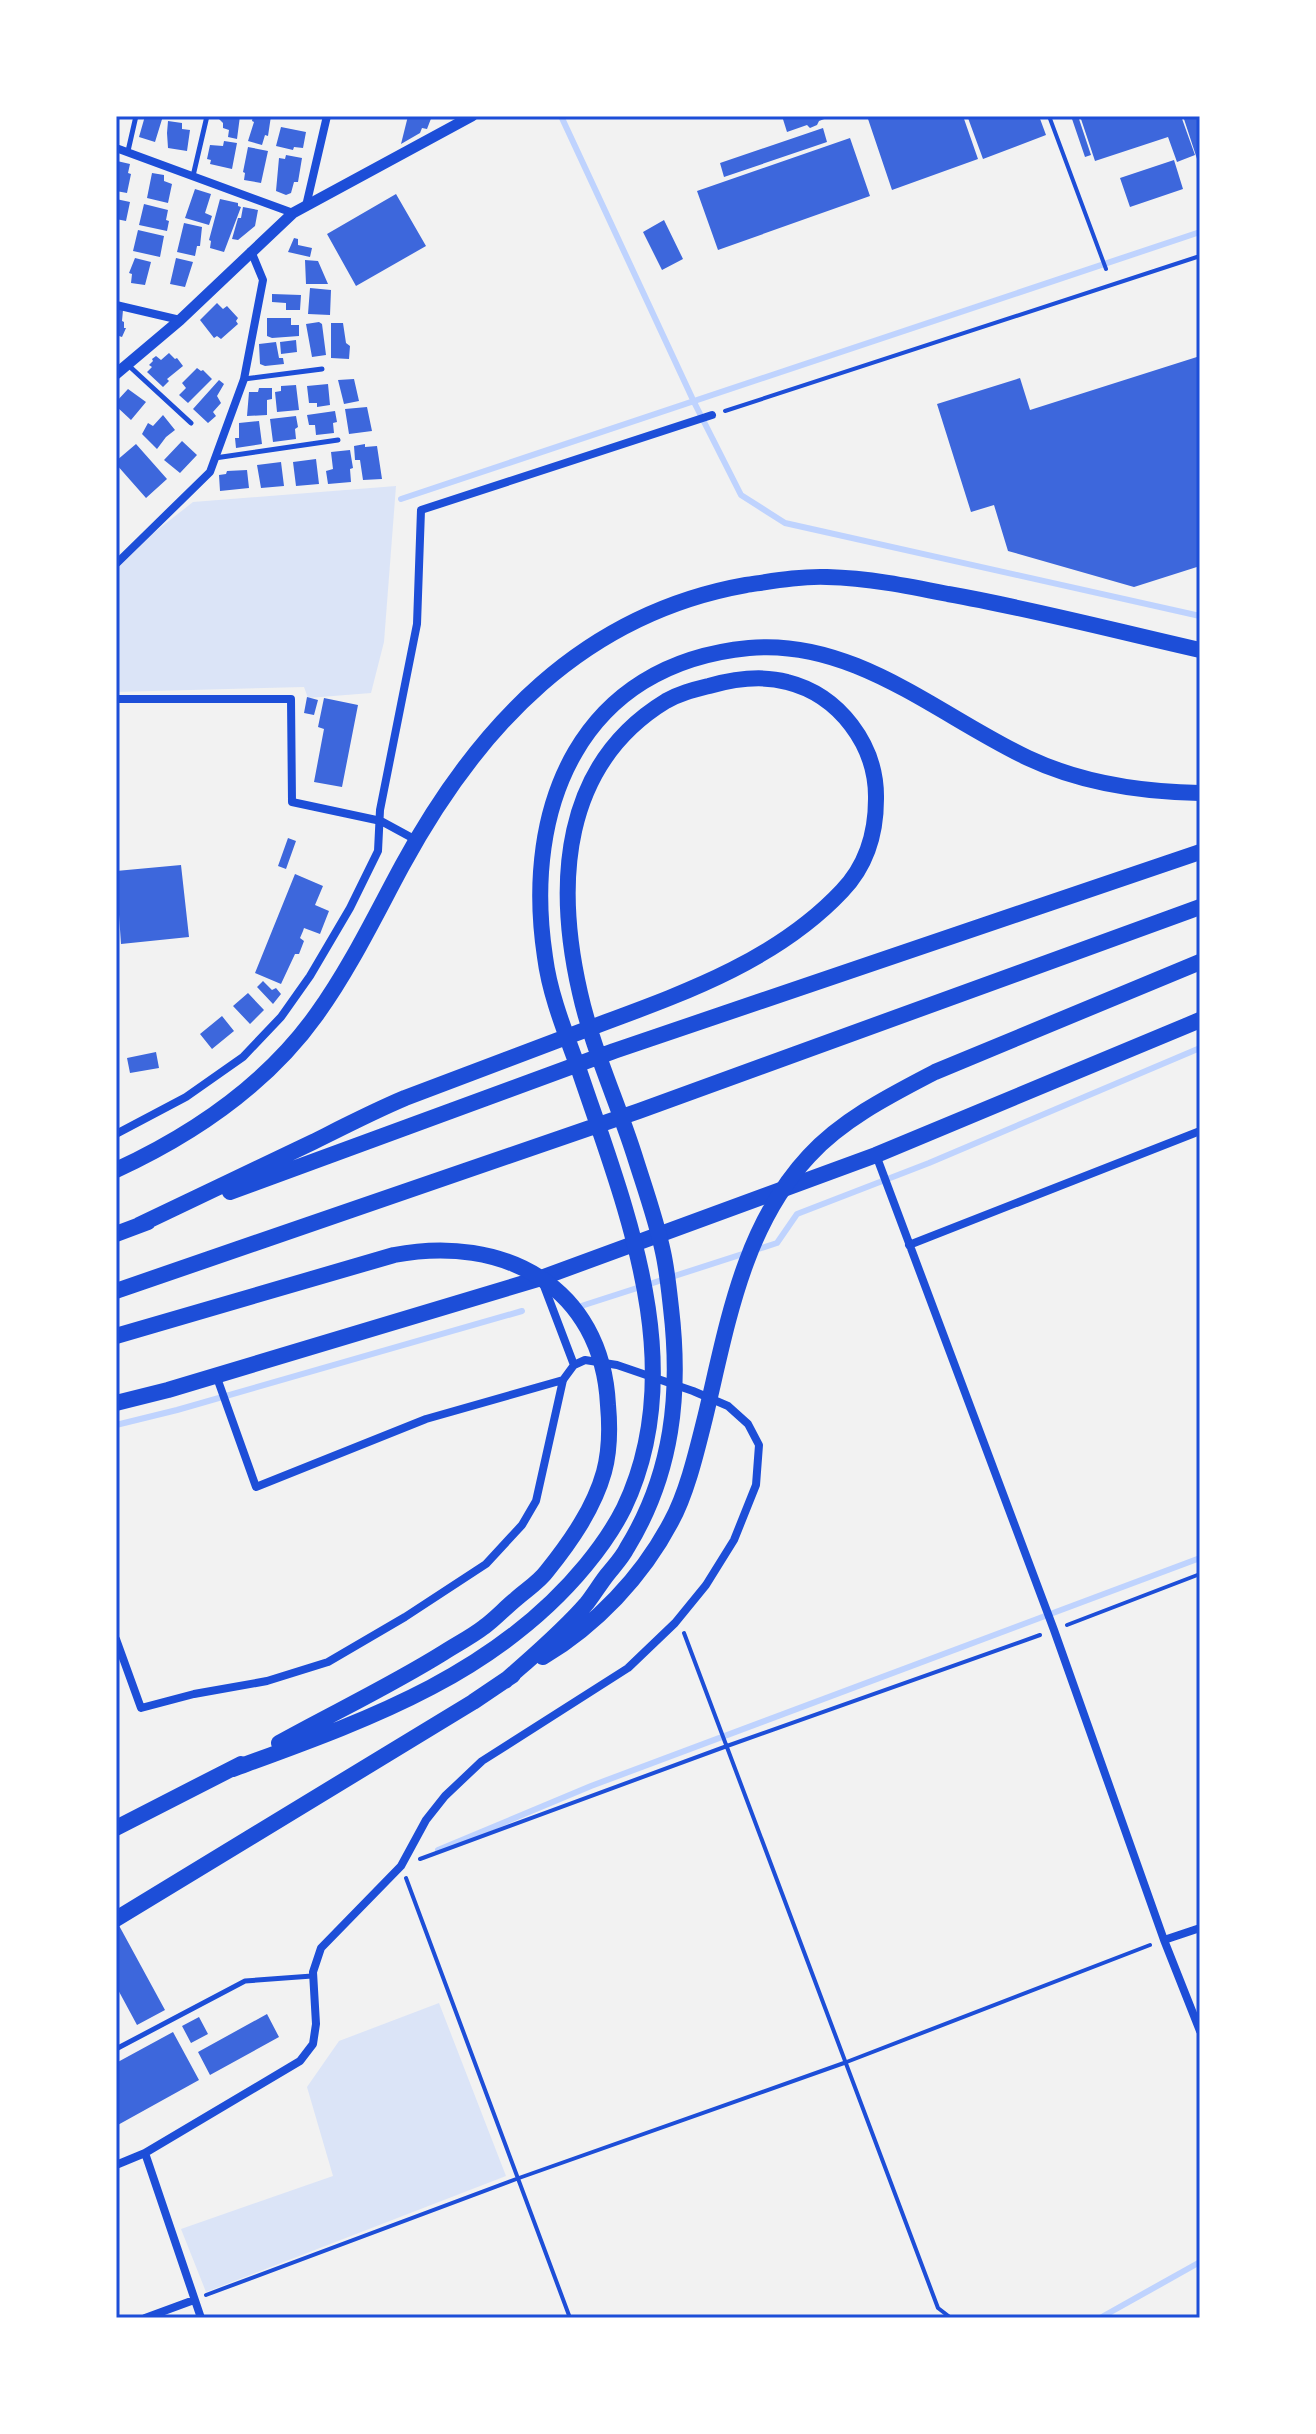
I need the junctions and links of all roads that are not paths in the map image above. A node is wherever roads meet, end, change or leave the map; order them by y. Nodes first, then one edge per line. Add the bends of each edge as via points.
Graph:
1 (136, 116) edge
2 (207, 116) edge
3 (327, 116) edge
4 (472, 116) edge
5 (116, 148) edge
6 (127, 152) junction
7 (193, 177) junction
8 (306, 206) junction
9 (293, 213) junction
10 (251, 251) junction
11 (116, 305) edge
12 (180, 320) junction
13 (127, 364) junction
14 (322, 369) dead end
15 (116, 374) edge
16 (244, 379) junction
17 (712, 415) road end
18 (191, 423) dead end
19 (338, 440) dead end
20 (214, 458) junction
21 (116, 564) edge
22 (1200, 650) edge
23 (116, 699) edge
24 (1200, 793) edge
25 (381, 821) junction
26 (416, 840) junction
27 (1200, 852) edge
28 (1200, 907) edge
29 (1200, 962) edge
30 (1200, 1020) edge
31 (1200, 1131) edge
32 (116, 1134) edge
33 (876, 1155) junction
34 (116, 1170) edge
35 (139, 1225) junction
36 (116, 1234) edge
37 (909, 1245) junction
38 (541, 1278) junction
39 (116, 1291) edge
40 (116, 1336) edge
41 (574, 1365) junction
42 (216, 1375) junction
43 (563, 1380) junction
44 (116, 1403) edge
45 (116, 1639) edge
46 (505, 1681) junction
47 (233, 1769) junction
48 (116, 1828) edge
49 (116, 1919) edge
50 (1200, 1928) edge
51 (1164, 1940) junction
52 (313, 1975) junction
53 (1200, 2031) edge
54 (116, 2049) edge
55 (145, 2153) junction
56 (116, 2165) edge
57 (194, 2300) junction
58 (145, 2318) edge
59 (201, 2318) edge

1 - 6 lane
2 - 7 lane
3 - 8 street
4 - 8 street
5 - 6 street
6 - 7 street
7 - 9 street
8 - 9 street
9 - 10 street
10 - 12 street
10 - 16 street via 263,280
11 - 12 street
12 - 13 street
13 - 15 street
13 - 18 lane
14 - 16 lane
16 - 20 street
17 - 25 street via 421,510 417,624
19 - 20 lane
20 - 21 street via 210,472
22 - 26 highway via 873,580 824,577 724,589 636,621 554,671 484,741
23 - 25 street via 291,699 292,802
24 - 47 highway via 1113,785 1030,759 885,679 839,659 797,649 702,655 667,669 608,708 580,745 550,808 539,901 545,962 626,1212 647,1303 652,1397 645,1446 623,1510 563,1593 497,1649 427,1690
25 - 26 street
25 - 32 street via 378,851 350,908 281,1017 243,1057 186,1097
26 - 34 highway via 341,978 295,1042 213,1116
27 - 35 highway via 614,1051
28 - 39 highway via 639,1111
29 - 46 highway via 935,1072 848,1122 809,1155 760,1226 734,1301 696,1455 672,1521 637,1573 592,1624
30 - 33 highway
31 - 37 street
33 - 37 street
33 - 38 highway
35 - 36 highway
35 - 46 highway via 399,1101 700,987 782,942 844,890 868,852 876,822 876,783 861,737 834,707 788,682 719,683 680,693 643,716 610,749 586,793 570,847 565,897 570,947 581,1000 635,1157 663,1252 675,1348 675,1400 667,1451 626,1552 586,1603
37 - 51 street
38 - 41 street
38 - 42 highway
40 - 47 highway via 394,1255 462,1250 529,1270 566,1300 582,1320 605,1374 609,1424 604,1473 590,1508 545,1574 483,1628
41 - 43 street
41 - 52 street via 585,1360 617,1365 728,1406 748,1424 759,1445 756,1485 734,1540 675,1623 628,1668 482,1761 445,1796 401,1866 321,1948
42 - 43 street via 256,1487 426,1419
42 - 44 highway
43 - 45 street via 540,1488 522,1525 486,1564 328,1662 141,1708
46 - 49 highway
47 - 48 highway
50 - 51 street
51 - 53 street
52 - 54 lane via 245,1981
52 - 55 street via 313,2044 300,2061
55 - 56 street
55 - 57 street
57 - 58 street
57 - 59 street

